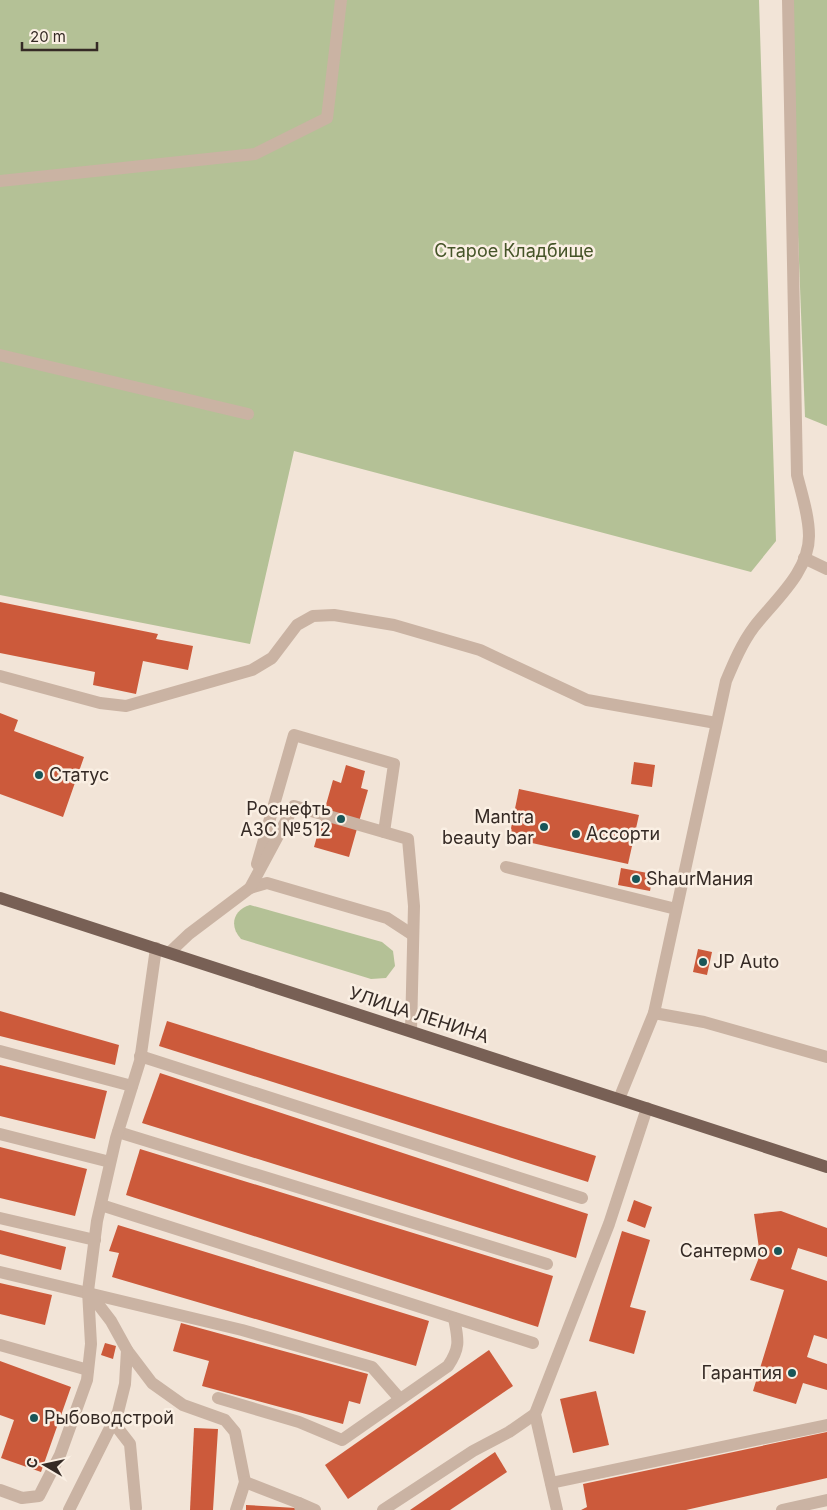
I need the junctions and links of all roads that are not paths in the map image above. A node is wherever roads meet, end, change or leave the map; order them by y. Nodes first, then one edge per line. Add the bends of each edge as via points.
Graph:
1 (341, 0) edge
2 (788, 0) edge
3 (0, 181) edge
4 (0, 355) edge
5 (248, 414) dead end
6 (804, 558) junction
7 (827, 569) edge
8 (0, 676) edge
9 (716, 723) junction
10 (384, 832) junction
11 (506, 867) dead end
12 (250, 888) junction
13 (0, 898) edge
14 (676, 908) junction
15 (413, 935) junction
16 (156, 948) junction
17 (170, 952) junction
18 (654, 1013) junction
19 (410, 1031) junction
20 (0, 1051) edge
21 (140, 1056) junction
22 (827, 1057) edge
23 (132, 1086) junction
24 (619, 1099) junction
25 (647, 1108) junction
26 (118, 1132) junction
27 (0, 1134) edge
28 (110, 1162) junction
29 (827, 1167) edge
30 (582, 1198) dead end
31 (101, 1205) junction
32 (0, 1218) edge
33 (95, 1240) junction
34 (547, 1264) dead end
35 (0, 1272) edge
36 (88, 1292) junction
37 (454, 1318) junction
38 (533, 1343) dead end
39 (0, 1345) edge
40 (127, 1350) junction
41 (88, 1370) junction
42 (218, 1398) dead end
43 (400, 1399) junction
44 (535, 1414) junction
45 (113, 1422) junction
46 (827, 1425) edge
47 (245, 1482) junction
48 (551, 1483) junction
49 (0, 1490) edge
50 (827, 1500) edge
51 (300, 1507) edge
52 (136, 1508) dead end
53 (69, 1510) edge
54 (236, 1510) edge
55 (315, 1510) edge
56 (383, 1510) edge
57 (557, 1510) edge
58 (782, 1510) edge

1 - 3 lane via 327,118 255,154
2 - 6 lane via 797,476 809,536
4 - 5 lane
6 - 7 lane
6 - 9 lane via 788,589 753,628 736,656
8 - 9 lane via 100,703 126,706 252,670 272,658 297,625 313,616 334,615 394,625 480,650 586,700
9 - 14 lane
10 - 12 lane via 294,806
10 - 12 lane via 394,764 294,735
10 - 15 lane via 408,839 414,906
11 - 14 lane
12 - 15 lane via 267,883 387,918
12 - 17 lane
13 - 16 main road, УЛИЦА ЛЕНИНА
14 - 18 lane
15 - 19 lane
16 - 17 main road, УЛИЦА ЛЕНИНА
16 - 21 lane
17 - 19 main road, УЛИЦА ЛЕНИНА
18 - 22 lane via 704,1022
18 - 24 lane
19 - 24 main road, УЛИЦА ЛЕНИНА
20 - 23 lane
21 - 23 lane
21 - 30 lane
23 - 26 lane
24 - 25 main road, УЛИЦА ЛЕНИНА
25 - 29 main road, УЛИЦА ЛЕНИНА
25 - 44 lane via 609,1224
26 - 28 lane
26 - 34 lane
27 - 28 lane
28 - 31 lane
31 - 33 lane
31 - 37 lane
32 - 33 lane
33 - 36 lane
35 - 36 lane
36 - 40 lane via 111,1321
36 - 41 lane via 91,1344
36 - 43 lane via 242,1330 372,1367
37 - 38 lane
37 - 43 lane via 457,1352 448,1366
39 - 41 lane
40 - 45 lane via 125,1384
40 - 47 lane via 152,1382 183,1405 225,1420 235,1432
41 - 49 lane via 60,1455 40,1496 22,1498
42 - 43 lane via 299,1422 342,1440
44 - 48 lane
44 - 56 lane
45 - 52 lane via 130,1444
45 - 53 lane
46 - 48 lane
47 - 51 lane
47 - 54 lane
48 - 57 lane
50 - 58 lane
51 - 55 lane

